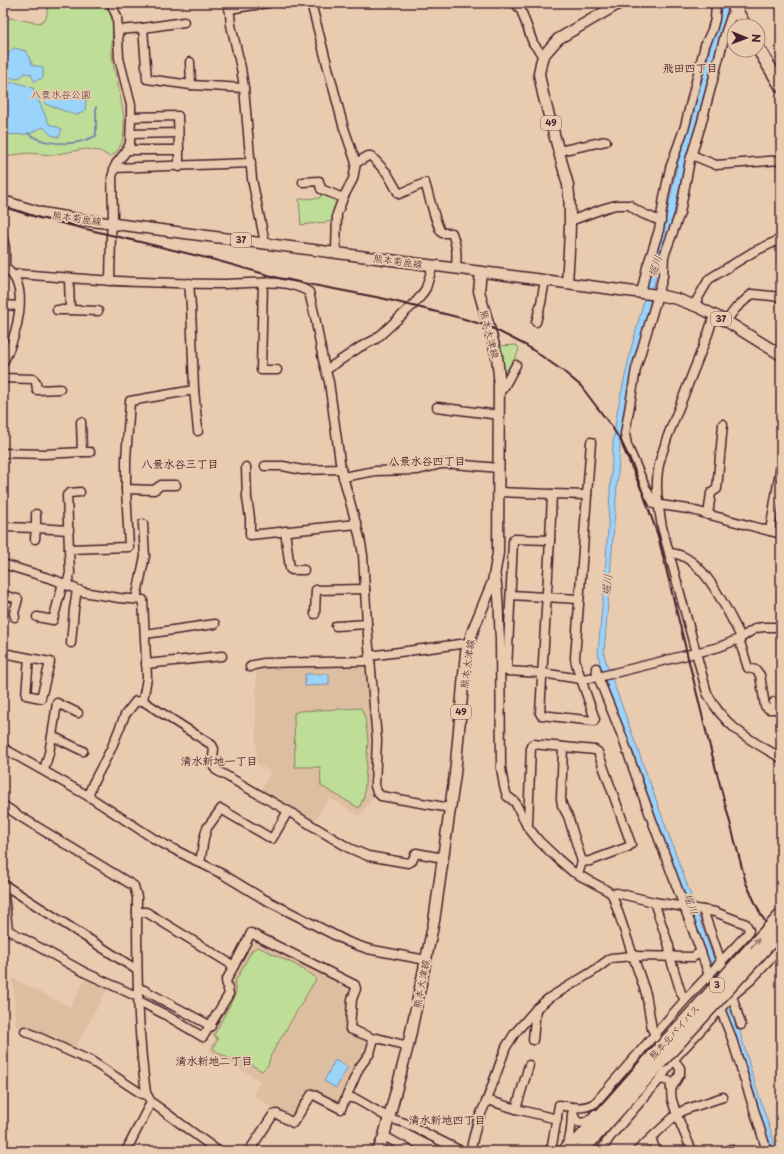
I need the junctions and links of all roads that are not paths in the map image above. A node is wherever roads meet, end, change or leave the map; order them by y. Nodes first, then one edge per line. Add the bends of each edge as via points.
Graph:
1 (111, 3) edge
2 (118, 3) edge
3 (268, 3) edge
4 (311, 3) edge
5 (515, 3) edge
6 (620, 3) edge
7 (716, 3) edge
8 (733, 4) edge
9 (229, 6) edge
10 (116, 14) junction
11 (741, 18) edge
12 (184, 22) dead end
13 (143, 28) junction
14 (118, 30) junction
15 (543, 56) junction
16 (764, 58) edge
17 (190, 62) dead end
18 (191, 85) junction
19 (781, 86) edge
20 (244, 88) junction
21 (131, 117) junction
22 (178, 133) junction
23 (131, 134) junction
24 (606, 141) dead end
25 (127, 150) junction
26 (179, 150) junction
27 (559, 151) junction
28 (692, 154) junction
29 (781, 160) edge
30 (251, 163) junction
31 (356, 164) junction
32 (179, 167) junction
33 (114, 168) junction
34 (303, 182) dead end
35 (343, 198) junction
36 (3, 201) edge
37 (570, 221) junction
38 (661, 221) junction
39 (112, 223) junction
40 (3, 239) edge
41 (781, 239) edge
42 (265, 243) junction
43 (336, 252) junction
44 (433, 265) junction
45 (4, 268) edge
46 (456, 268) junction
47 (481, 272) junction
48 (14, 277) junction
49 (70, 278) junction
50 (545, 280) junction
51 (110, 281) junction
52 (188, 283) junction
53 (263, 283) junction
54 (567, 283) junction
55 (642, 293) junction
56 (657, 295) junction
57 (781, 297) edge
58 (3, 304) edge
59 (694, 305) junction
60 (19, 306) junction
61 (57, 310) dead end
62 (70, 310) junction
63 (98, 311) dead end
64 (714, 315) junction
65 (536, 322) dead end
66 (726, 322) junction
67 (781, 355) edge
68 (3, 363) edge
69 (516, 364) dead end
70 (277, 370) dead end
71 (326, 370) junction
72 (3, 378) edge
73 (60, 389) dead end
74 (194, 390) junction
75 (499, 393) junction
76 (437, 407) dead end
77 (499, 415) junction
78 (81, 422) dead end
79 (723, 424) dead end
80 (198, 431) dead end
81 (591, 442) dead end
82 (3, 453) edge
83 (781, 465) edge
84 (265, 466) dead end
85 (246, 467) dead end
86 (499, 468) junction
87 (342, 473) junction
88 (176, 485) dead end
89 (126, 489) junction
90 (80, 492) dead end
91 (499, 492) junction
92 (552, 494) junction
93 (587, 495) junction
94 (658, 505) junction
95 (36, 514) dead end
96 (708, 515) junction
97 (143, 524) dead end
98 (356, 524) junction
99 (3, 527) edge
100 (36, 528) junction
101 (69, 530) junction
102 (285, 531) junction
103 (770, 531) junction
104 (781, 534) edge
105 (36, 539) dead end
106 (550, 540) junction
107 (69, 549) junction
108 (669, 553) junction
109 (3, 564) edge
110 (304, 570) dead end
111 (495, 572) junction
112 (65, 584) junction
113 (365, 589) junction
114 (77, 590) junction
115 (3, 595) edge
116 (511, 595) junction
117 (547, 596) junction
118 (578, 599) junction
119 (136, 600) junction
120 (315, 614) dead end
121 (15, 617) dead end
122 (37, 617) dead end
123 (215, 624) dead end
124 (367, 624) junction
125 (336, 626) dead end
126 (781, 627) edge
127 (145, 634) junction
128 (740, 638) junction
129 (71, 643) dead end
130 (468, 643) junction
131 (3, 653) edge
132 (696, 653) junction
133 (222, 656) dead end
134 (29, 658) junction
135 (370, 659) junction
136 (146, 664) junction
137 (250, 667) dead end
138 (596, 668) dead end
139 (504, 671) junction
140 (542, 673) junction
141 (600, 677) junction
142 (581, 679) junction
143 (143, 700) junction
144 (78, 713) dead end
145 (781, 714) edge
146 (52, 736) junction
147 (563, 747) junction
148 (3, 748) edge
149 (83, 751) dead end
150 (781, 758) edge
151 (44, 770) junction
152 (88, 796) junction
153 (3, 805) edge
154 (450, 808) junction
155 (288, 811) junction
156 (526, 826) junction
157 (443, 858) junction
158 (582, 862) junction
159 (200, 863) junction
160 (578, 874) junction
161 (3, 885) edge
162 (612, 894) junction
163 (654, 902) junction
164 (685, 907) junction
165 (702, 910) junction
166 (137, 912) junction
167 (781, 915) edge
168 (781, 931) edge
169 (781, 946) edge
170 (701, 952) junction
171 (633, 956) junction
172 (728, 956) junction
173 (670, 957) junction
174 (426, 960) junction
175 (721, 963) junction
176 (234, 966) junction
177 (137, 970) junction
178 (710, 974) junction
179 (751, 980) junction
180 (138, 995) junction
181 (732, 997) junction
182 (685, 1000) junction
183 (721, 1007) junction
184 (536, 1008) junction
185 (741, 1025) dead end
186 (211, 1026) junction
187 (25, 1031) dead end
188 (655, 1035) junction
189 (372, 1039) junction
190 (533, 1040) dead end
191 (408, 1046) junction
192 (674, 1059) junction
193 (529, 1065) dead end
194 (654, 1066) junction
195 (672, 1089) junction
196 (146, 1093) junction
197 (346, 1097) junction
198 (723, 1097) dead end
199 (487, 1100) junction
200 (152, 1102) junction
201 (516, 1109) junction
202 (573, 1109) junction
203 (676, 1115) junction
204 (389, 1118) junction
205 (557, 1119) junction
206 (384, 1136) junction
207 (651, 1138) junction
208 (126, 1151) edge
209 (218, 1151) edge
210 (249, 1151) edge
211 (378, 1151) edge
212 (411, 1151) edge
213 (461, 1151) edge
214 (470, 1151) edge
215 (549, 1151) edge
216 (562, 1151) edge
217 (569, 1151) edge
218 (582, 1151) edge
219 (589, 1151) edge
220 (601, 1151) edge
221 (637, 1151) edge
222 (656, 1151) edge
223 (692, 1151) edge
224 (767, 1151) edge

1 - 10 street
2 - 10 street
3 - 9 street
4 - 31 street via 343,125
5 - 15 street via 533,43
6 - 15 main road via 558,39
7 - 38 street via 715,20 685,126 670,168
8 - 11 highway
8 - 28 street
9 - 20 street
10 - 14 street
12 - 13 street
13 - 14 street
13 - 18 street via 147,79
14 - 21 street via 119,58 131,105
15 - 27 main road, 49 via 540,82
16 - 19 highway
17 - 18 street
18 - 20 street
20 - 30 street
21 - 22 street via 178,116
21 - 23 street
22 - 23 street
22 - 26 street
23 - 25 street
24 - 27 street
25 - 26 street
25 - 33 street
26 - 32 street
27 - 37 main road, 49 via 568,185
28 - 29 street via 716,165
28 - 56 street via 680,213 664,256 663,276
30 - 32 street
30 - 42 street
31 - 35 street via 353,179
31 - 46 street via 371,156 387,173 399,194 425,183 438,230 442,233 452,233 457,250
32 - 33 street
33 - 39 street
34 - 35 street via 319,181 321,189
35 - 43 street via 336,218
36 - 39 main road, 熊本菊鹿線 / 37 via 42,213
37 - 38 street via 616,205 630,205
37 - 54 main road, 49
38 - 55 street via 647,266
39 - 42 main road, 熊本菊鹿線 / 37
39 - 51 street
40 - 45 street
41 - 59 street via 753,252 709,279
42 - 43 main road, 熊本菊鹿線 / 37
43 - 44 main road, 熊本菊鹿線 / 37
44 - 46 main road, 熊本菊鹿線 / 37
44 - 71 street via 426,288 412,306 376,339
45 - 48 street
46 - 47 main road, 熊本菊鹿線 / 37
47 - 50 main road, 熊本菊鹿線 / 37
47 - 75 main road, 熊本大津線 / 49 via 479,291 497,356
48 - 49 street via 19,274
48 - 60 street via 18,286
49 - 51 street
49 - 62 street
50 - 54 main road, 熊本菊鹿線 / 37
50 - 65 street
51 - 52 street
52 - 53 street
52 - 74 street
53 - 70 street via 262,370
53 - 71 street via 284,284 309,292
54 - 55 main road, 熊本菊鹿線 / 37
55 - 56 main road, 熊本菊鹿線 / 37
56 - 59 main road, 熊本菊鹿線 / 37
56 - 94 street via 636,369 625,434 627,445 646,489 652,501
57 - 66 street via 752,294 736,308
58 - 60 street
59 - 64 main road, 熊本菊鹿線 / 37
60 - 68 street via 17,328
61 - 62 street
62 - 63 street
64 - 66 main road, 熊本菊鹿線 / 37
64 - 94 street via 662,456 656,483
66 - 67 main road, 熊本菊鹿線 / 37
69 - 75 street
71 - 87 street
72 - 73 street via 33,379 37,390
74 - 80 street
74 - 89 street via 130,402
75 - 77 main road, 熊本大津線 / 49
76 - 77 street
77 - 86 main road, 熊本大津線 / 49
78 - 82 street via 86,452
79 - 96 street via 717,489 711,493
81 - 93 street
83 - 103 street
84 - 87 street
85 - 102 street via 250,534
86 - 87 street via 442,464 418,470
86 - 91 main road, 熊本大津線 / 49
87 - 98 street
88 - 89 street via 161,485 154,490
89 - 107 street via 129,547
90 - 101 street via 67,496
91 - 92 street
91 - 111 main road, 熊本大津線 / 49 via 499,545
92 - 93 street
92 - 106 street
93 - 118 street
94 - 96 street
94 - 108 street
95 - 100 street
96 - 103 street
97 - 119 street via 145,556
98 - 102 street
98 - 113 street via 363,555
99 - 100 street
100 - 101 street
100 - 105 street
101 - 107 street
102 - 110 street via 290,569
103 - 104 street
106 - 116 street via 512,541
106 - 117 street
107 - 112 street via 70,573
108 - 128 street via 682,555 705,573
108 - 132 street
109 - 112 street
111 - 130 main road, 熊本大津線 / 49
111 - 139 street
112 - 114 street
112 - 122 street via 53,620
113 - 120 street via 316,590
113 - 124 street
114 - 119 street
114 - 129 street
115 - 121 street via 18,599
116 - 117 street
116 - 139 street
117 - 118 street
117 - 140 street
118 - 142 street via 574,658
119 - 127 street via 143,600
123 - 127 street
124 - 125 street
124 - 135 street
126 - 128 street via 759,627
127 - 136 street
128 - 132 street
128 - 145 street via 748,668 756,670 760,675 766,706 769,709 778,709
130 - 135 street
130 - 154 main road, 熊本大津線 / 49
131 - 134 street
132 - 141 street
132 - 150 street via 707,693 720,715 730,726
133 - 136 street
134 - 134 street via 50,662 41,698 26,695
135 - 137 street via 264,663
135 - 154 street via 377,740 377,792 381,796
136 - 143 street via 147,678
138 - 141 street
139 - 140 street
139 - 156 street via 501,768 507,796 515,802
140 - 142 street
140 - 142 street via 541,715 594,721
141 - 142 street
141 - 164 street
143 - 152 street via 136,701 125,715
143 - 155 street via 212,745 212,764 216,770
144 - 146 street via 57,703
146 - 149 street
146 - 151 street
147 - 156 street via 533,744 530,746
147 - 158 street via 561,800
147 - 158 street via 598,752 631,844
148 - 151 street
151 - 152 street
152 - 159 street via 156,840
153 - 166 street via 134,886
154 - 157 main road, 熊本大津線 / 49
155 - 157 street via 349,848 368,856 408,863 416,853
155 - 159 street via 272,839 221,809 207,828
156 - 160 street via 558,859
157 - 174 main road, 熊本大津線 / 49
158 - 160 street
159 - 174 street via 348,942 368,949
160 - 162 street
161 - 177 street
161 - 180 street via 8,930 86,973
162 - 163 street
162 - 171 street
163 - 164 street
163 - 173 street via 669,946
164 - 165 street
164 - 170 street
165 - 172 street via 727,916 748,927 746,937
165 - 175 street
166 - 176 street via 146,912
166 - 177 street
194 -> 167 highway, 熊本北バイパス / 3, bridge
168 - 194 highway, 熊本北バイパス / 3, bridge
169 - 179 street
170 - 173 street via 693,956
170 - 178 street
171 - 173 street
171 - 184 street via 610,958
171 - 188 street via 646,994 650,1022
172 - 175 street
172 - 179 street
173 - 182 street
174 - 191 main road, 熊本大津線 / 49
175 - 178 street
175 - 181 street
176 - 186 street via 226,981 229,994
176 - 189 street via 251,933 355,985 350,1029
177 - 180 street
178 - 182 street
178 - 183 street
179 - 181 street
180 - 186 street via 144,990
180 - 186 street via 142,1002 203,1037
180 - 196 street
181 - 183 street
181 - 185 street
182 - 188 street
183 - 192 street
183 - 224 street
184 - 190 street
184 - 199 street via 506,1047
187 - 196 street via 93,1062 142,1094
188 - 192 street
188 - 202 street via 595,1103 590,1107
189 - 191 street
189 - 197 street via 370,1053 359,1068
191 - 204 main road, 熊本大津線 / 49
192 - 194 street
192 - 195 street via 680,1068 680,1074
193 - 201 street
194 - 195 street via 669,1081
194 - 202 street via 623,1082 589,1121 576,1121 573,1118
194 - 217 highway, 熊本北バイパス / 3
194 - 218 highway, 熊本北バイパス / 3
194 - 219 street via 635,1099
194 - 220 street
195 - 203 street via 671,1097
196 - 200 street
197 - 204 street via 356,1099
197 - 210 street via 341,1108 312,1094 293,1123 277,1114 273,1115
198 - 203 street
199 - 201 street
199 - 214 street via 478,1120
200 - 208 street
200 - 209 street
201 - 205 street
202 - 205 street via 559,1106
202 - 216 street via 570,1138
203 - 207 street
203 - 223 street
204 - 206 main road, 熊本大津線 / 49
204 - 213 street via 405,1123
205 - 215 street
206 - 211 main road, 熊本大津線 / 49
206 - 212 street
207 - 221 street
207 - 222 street

